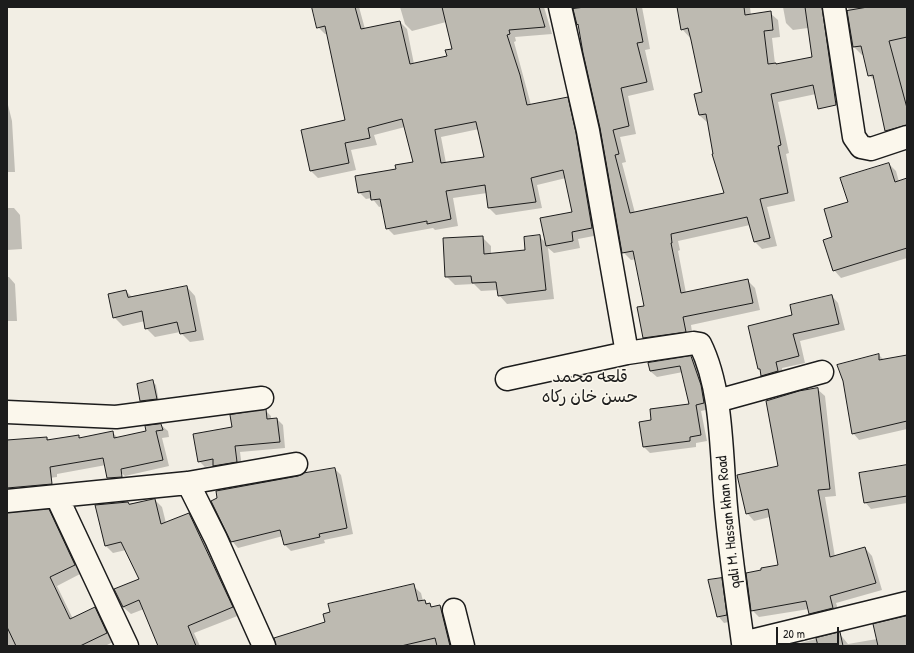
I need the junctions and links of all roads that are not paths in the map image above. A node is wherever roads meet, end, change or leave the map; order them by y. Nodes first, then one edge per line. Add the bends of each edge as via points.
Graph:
1 (560, 7) edge
2 (834, 7) edge
3 (907, 138) edge
4 (627, 353) junction
5 (822, 372) dead end
6 (507, 379) dead end
7 (262, 398) dead end
8 (717, 401) junction
9 (7, 412) edge
10 (296, 464) dead end
11 (188, 483) junction
12 (57, 496) junction
13 (7, 501) edge
14 (907, 603) edge
15 (454, 610) dead end
16 (127, 646) edge
17 (264, 646) edge
18 (463, 646) edge

1 - 4 street via 588,131
2 - 3 street via 854,137 861,146 871,149
4 - 6 street
4 - 8 street, qali M. Hassan khan Road via 700,344
5 - 8 street
7 - 9 street via 116,417
8 - 14 street, qali M. Hassan khan Road via 726,508 743,643
10 - 11 street
11 - 12 street
11 - 17 street
12 - 13 street
12 - 16 street
15 - 18 street

